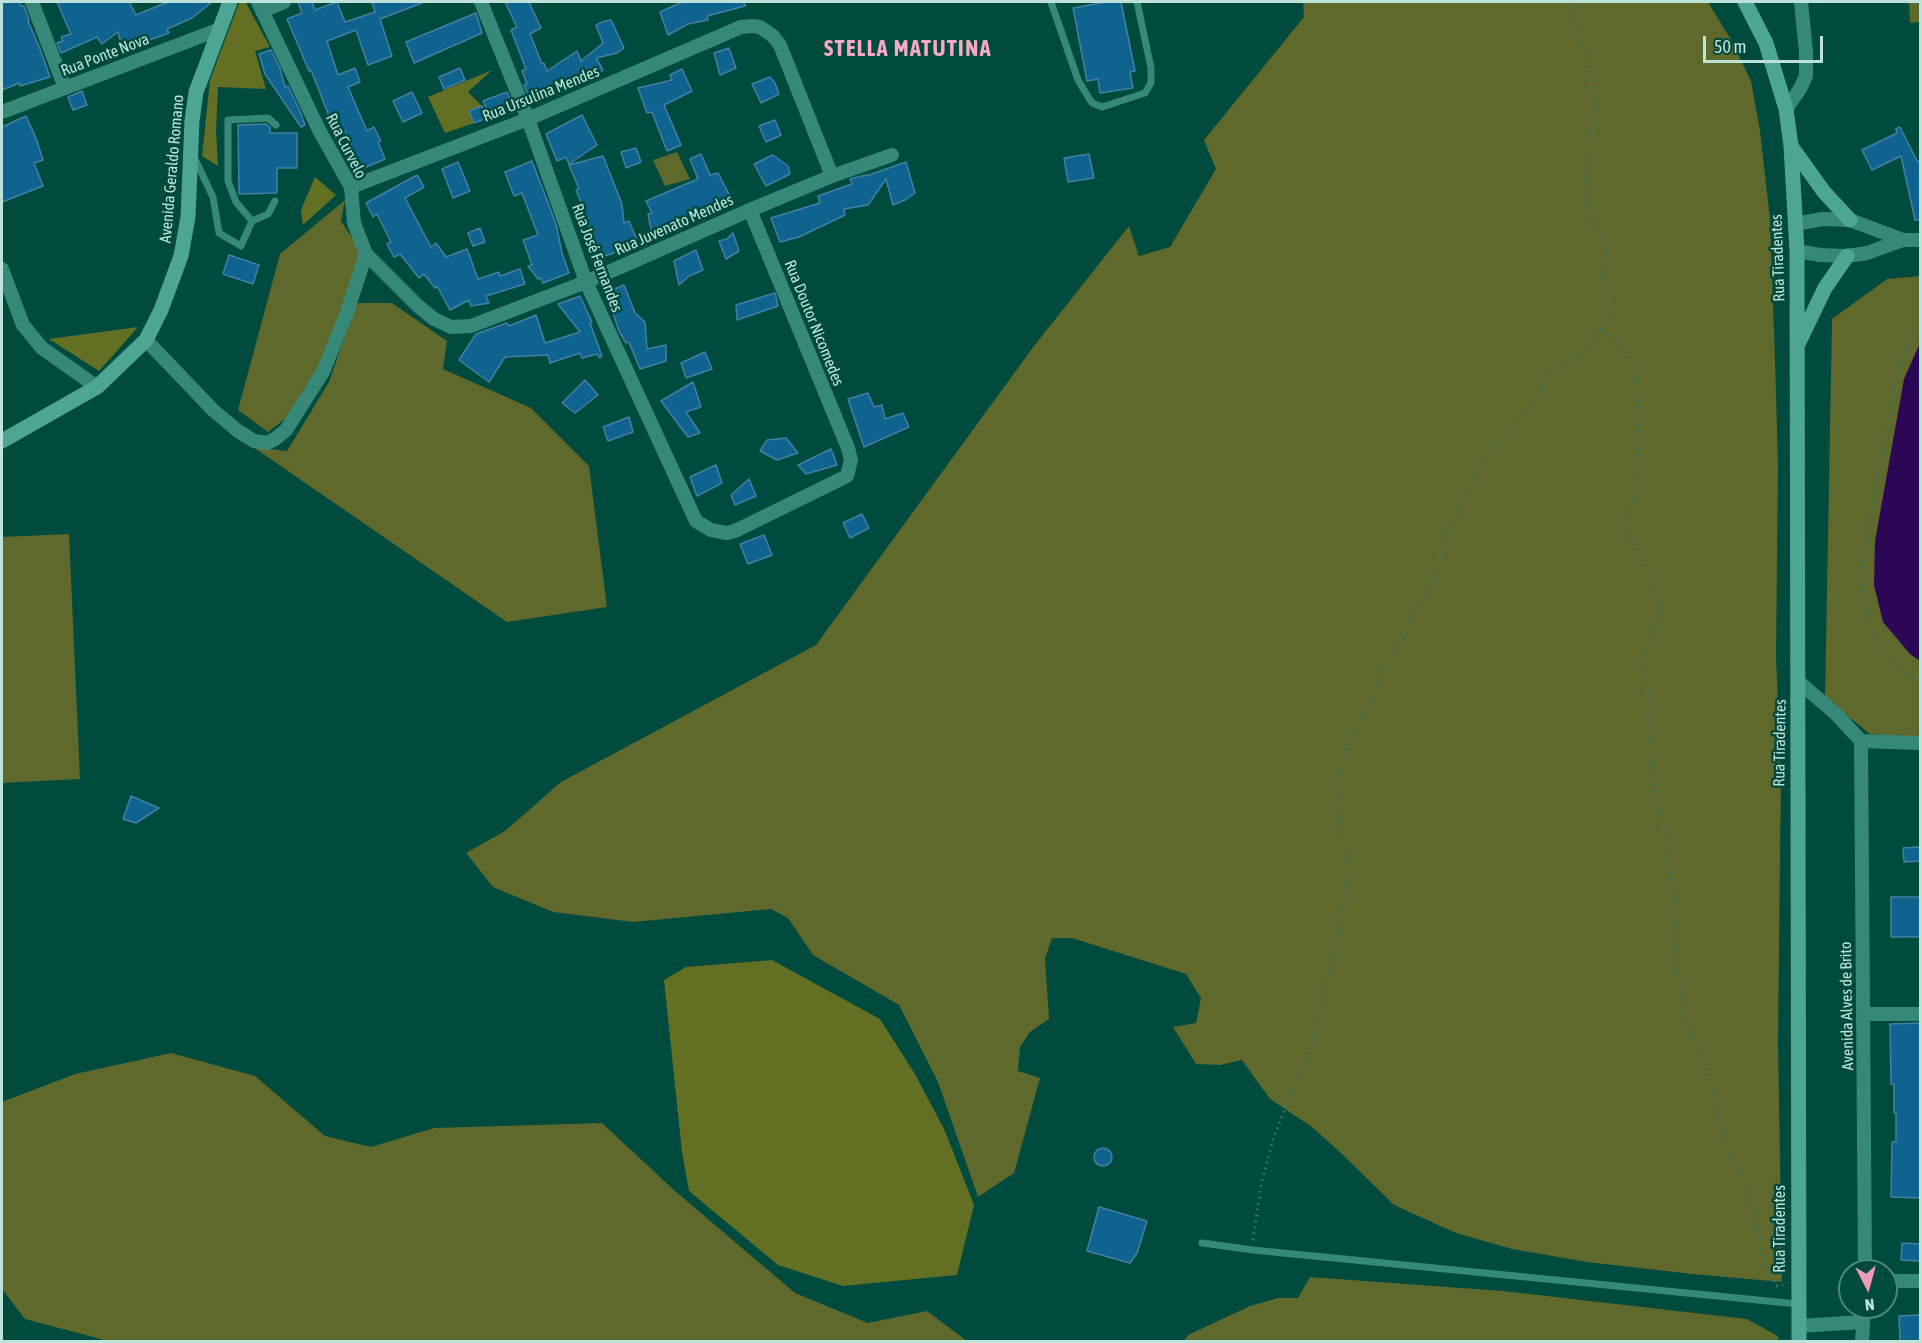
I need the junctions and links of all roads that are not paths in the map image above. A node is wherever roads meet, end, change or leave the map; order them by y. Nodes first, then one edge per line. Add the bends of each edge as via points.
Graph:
1 (32, 2) edge
2 (284, 2) edge
3 (482, 2) edge
4 (1051, 2) edge
5 (1137, 2) edge
6 (1745, 2) edge
7 (1801, 2) edge
8 (227, 3) edge
9 (260, 6) edge
10 (220, 29) junction
11 (65, 88) junction
12 (1786, 109) junction
13 (2, 112) edge
14 (528, 118) junction
15 (276, 125) dead end
16 (1791, 146) junction
17 (191, 152) junction
18 (891, 155) dead end
19 (832, 176) junction
20 (351, 187) junction
21 (275, 201) dead end
22 (750, 210) junction
23 (1850, 219) junction
24 (252, 221) junction
25 (1795, 224) junction
26 (1903, 240) junction
27 (1920, 240) edge
28 (1797, 251) junction
29 (366, 254) junction
30 (1847, 256) junction
31 (2, 269) edge
32 (586, 282) junction
33 (471, 326) joint
34 (146, 340) junction
35 (1798, 345) junction
36 (97, 387) junction
37 (2, 441) edge
38 (696, 521) joint
39 (1799, 682) junction
40 (1861, 741) junction
41 (1920, 743) edge
42 (1864, 1014) junction
43 (1920, 1014) edge
44 (1202, 1243) dead end
45 (1865, 1259) edge
46 (1898, 1281) edge
47 (1920, 1281) edge
48 (1798, 1304) junction
49 (1863, 1319) edge
50 (1863, 1322) junction
51 (1799, 1334) edge
52 (1862, 1341) edge

1 - 11 street
2 - 9 street
3 - 14 street, Rua José Fernandes
4 - 5 lane via 1082,89 1092,103 1102,107 1145,93 1151,83
6 - 12 main road via 1766,43
7 - 12 street via 1806,76
8 - 10 main road, Avenida Geraldo Romano
9 - 20 street, Rua Curvelo
10 - 11 street, Rua Ponte Nova
10 - 17 main road, Avenida Geraldo Romano via 196,92
11 - 13 street, Rua Ponte Nova
12 - 16 main road
14 - 19 street, Rua Ursulina Mendes via 741,27 760,27 780,45
14 - 20 street, Rua Ursulina Mendes
14 - 32 street, Rua José Fernandes
15 - 24 lane via 268,118 228,120 228,181 236,202
16 - 23 main road via 1824,192
16 - 25 main road, Rua Tiradentes
17 - 24 lane via 213,197 219,233 241,246
17 - 34 main road, Avenida Geraldo Romano via 189,217 181,256
18 - 19 street, Rua Juvenato Mendes
19 - 22 street, Rua Juvenato Mendes
20 - 29 street, Rua Curvelo via 354,223
21 - 24 lane via 268,214
22 - 32 street, Rua Juvenato Mendes
22 - 38 street, Rua Doutor Nicomedes via 851,460 848,476 735,531 711,530
23 - 25 street
23 - 26 street
25 - 28 main road, Rua Tiradentes
26 - 27 street
26 - 30 street
28 - 30 street
28 - 35 main road, Rua Tiradentes
29 - 33 street, Rua Curvelo via 434,319 451,327
29 - 34 street via 323,372 286,430 267,443 254,441 213,410
30 - 35 main road via 1825,288
31 - 36 street via 23,325 42,348
32 - 33 street, Rua Juvenato Mendes
32 - 38 street, Rua José Fernandes
34 - 36 main road, Avenida Geraldo Romano
35 - 39 main road, Rua Tiradentes
36 - 37 main road, Avenida Geraldo Romano
39 - 40 street
39 - 48 main road, Rua Tiradentes
40 - 41 street
40 - 42 street, Avenida Alves de Brito
42 - 43 street
42 - 45 street, Avenida Alves de Brito
44 - 48 lane
46 - 47 street
48 - 51 main road, Rua Tiradentes
49 - 50 street
50 - 51 street
50 - 52 street

